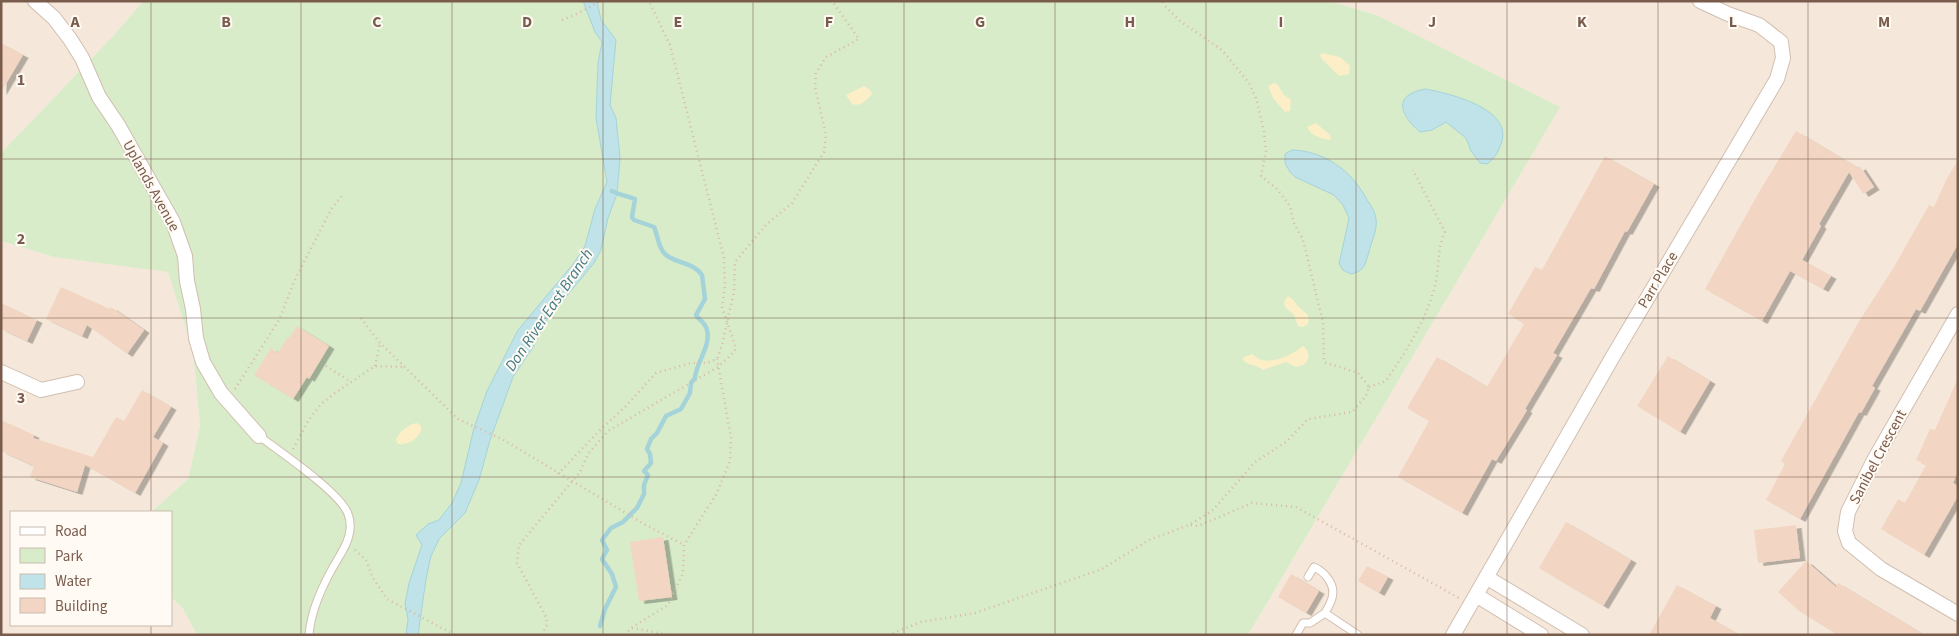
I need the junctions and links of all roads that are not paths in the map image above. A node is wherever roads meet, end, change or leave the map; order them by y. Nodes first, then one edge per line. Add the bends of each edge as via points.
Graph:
1 (35, 1) edge
2 (1700, 1) edge
3 (1958, 314) edge
4 (1, 372) edge
5 (77, 382) dead end
6 (260, 436) joint
7 (1308, 577) dead end
8 (1486, 577) junction
9 (1473, 600) junction
10 (1325, 613) junction
11 (1958, 614) edge
12 (309, 635) edge
13 (1296, 635) edge
14 (1358, 635) edge
15 (1453, 635) edge
16 (1541, 635) edge
17 (1582, 635) edge

1 - 6 street, Uplands Avenue via 54,18 82,58 99,97 173,222 185,256 186,280 200,354 213,380
2 - 8 street, Parr Place via 1759,24 1781,42 1783,58 1777,79
3 - 11 street, Sanibel Crescent via 1874,460 1848,512 1846,531 1849,543 1881,569
4 - 5 street via 41,390
6 - 12 lane via 339,498 348,514 351,528 347,544 310,619
7 - 10 lane via 1314,567 1330,582 1333,598
8 - 9 street, Parr Place
8 - 17 street
9 - 15 street, Parr Place
9 - 16 street
10 - 13 lane via 1310,623 1303,623
10 - 14 lane

